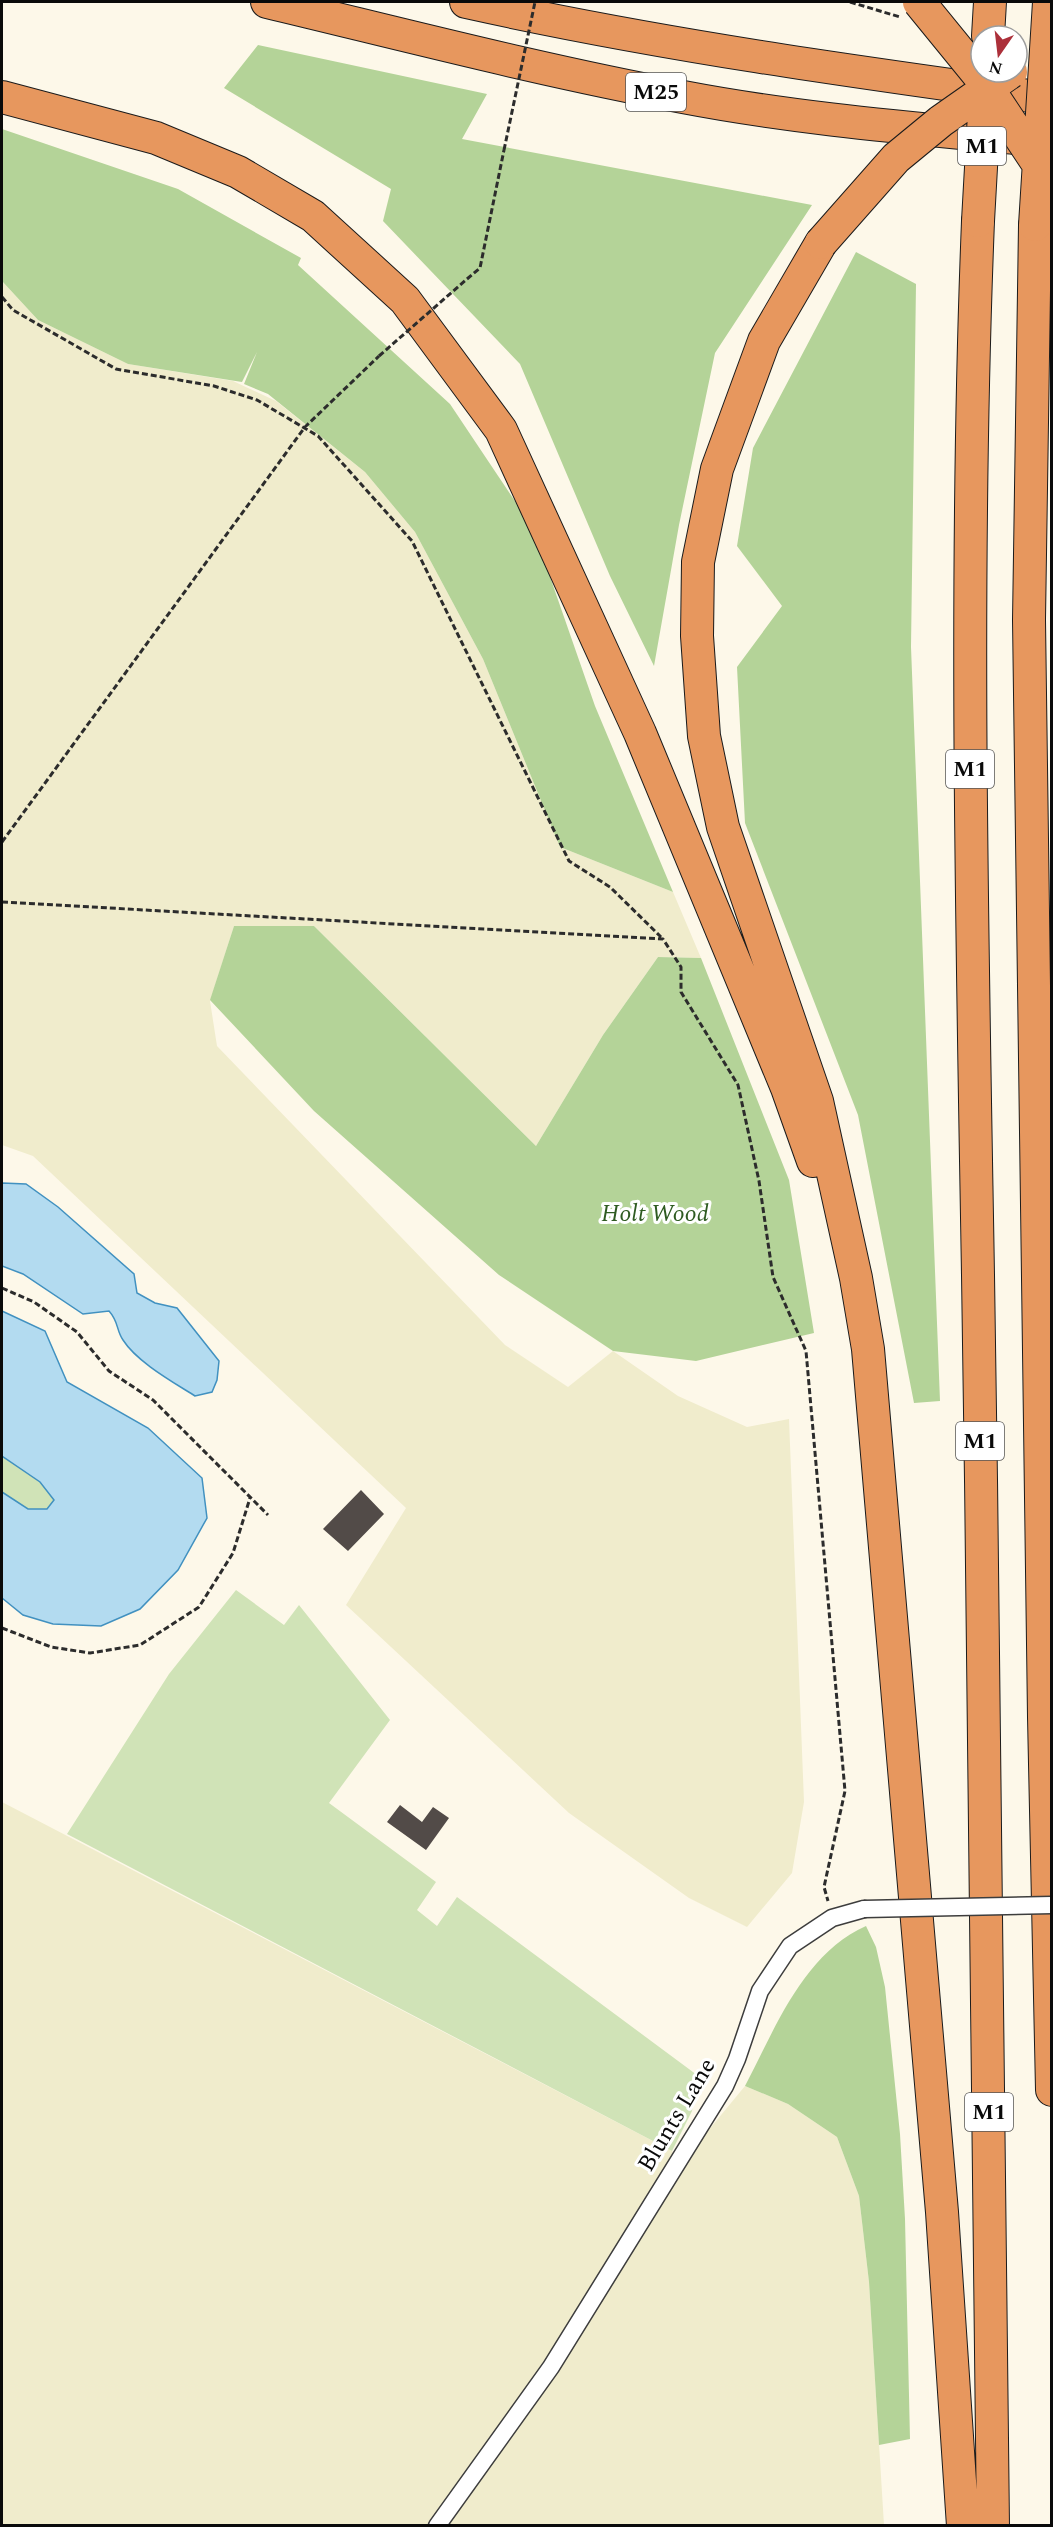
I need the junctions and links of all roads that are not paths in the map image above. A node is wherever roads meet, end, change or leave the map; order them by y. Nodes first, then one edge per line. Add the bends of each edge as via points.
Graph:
1 (267, 2) edge
2 (466, 2) edge
3 (515, 2) edge
4 (919, 2) edge
5 (990, 2) edge
6 (1049, 2) edge
7 (989, 24) edge
8 (572, 26) junction
9 (1052, 49) edge
10 (1029, 61) edge
11 (985, 84) edge
12 (995, 84) edge
13 (2, 97) edge
14 (1052, 99) edge
15 (1052, 141) edge
16 (1052, 185) edge
17 (856, 1278) junction
18 (1052, 1905) edge
19 (1052, 2090) edge
20 (437, 2526) edge
21 (963, 2526) edge
22 (993, 2526) edge

1 - 15 highway, M25 via 685,98 835,121
2 - 8 highway, M25
3 - 8 highway, M25
4 - 16 highway, bridge via 981,78
5 - 7 highway
6 - 19 highway, M1, bridge via 1035,225 1029,620
8 - 14 highway, M25 via 692,48
9 - 10 highway
11 - 22 highway, M1, bridge via 971,455 969,712
12 - 17 highway, bridge via 896,158 821,243 764,341 717,469 698,562 697,636 704,736 723,827 817,1101
13 - 17 highway via 156,138 238,172 313,216 405,300 501,430 639,733 787,1088
17 - 21 highway via 868,1349 940,2188
18 - 20 street, Blunts Lane, bridge via 864,1910 832,1918 790,1946 760,1991 725,2086 551,2367

